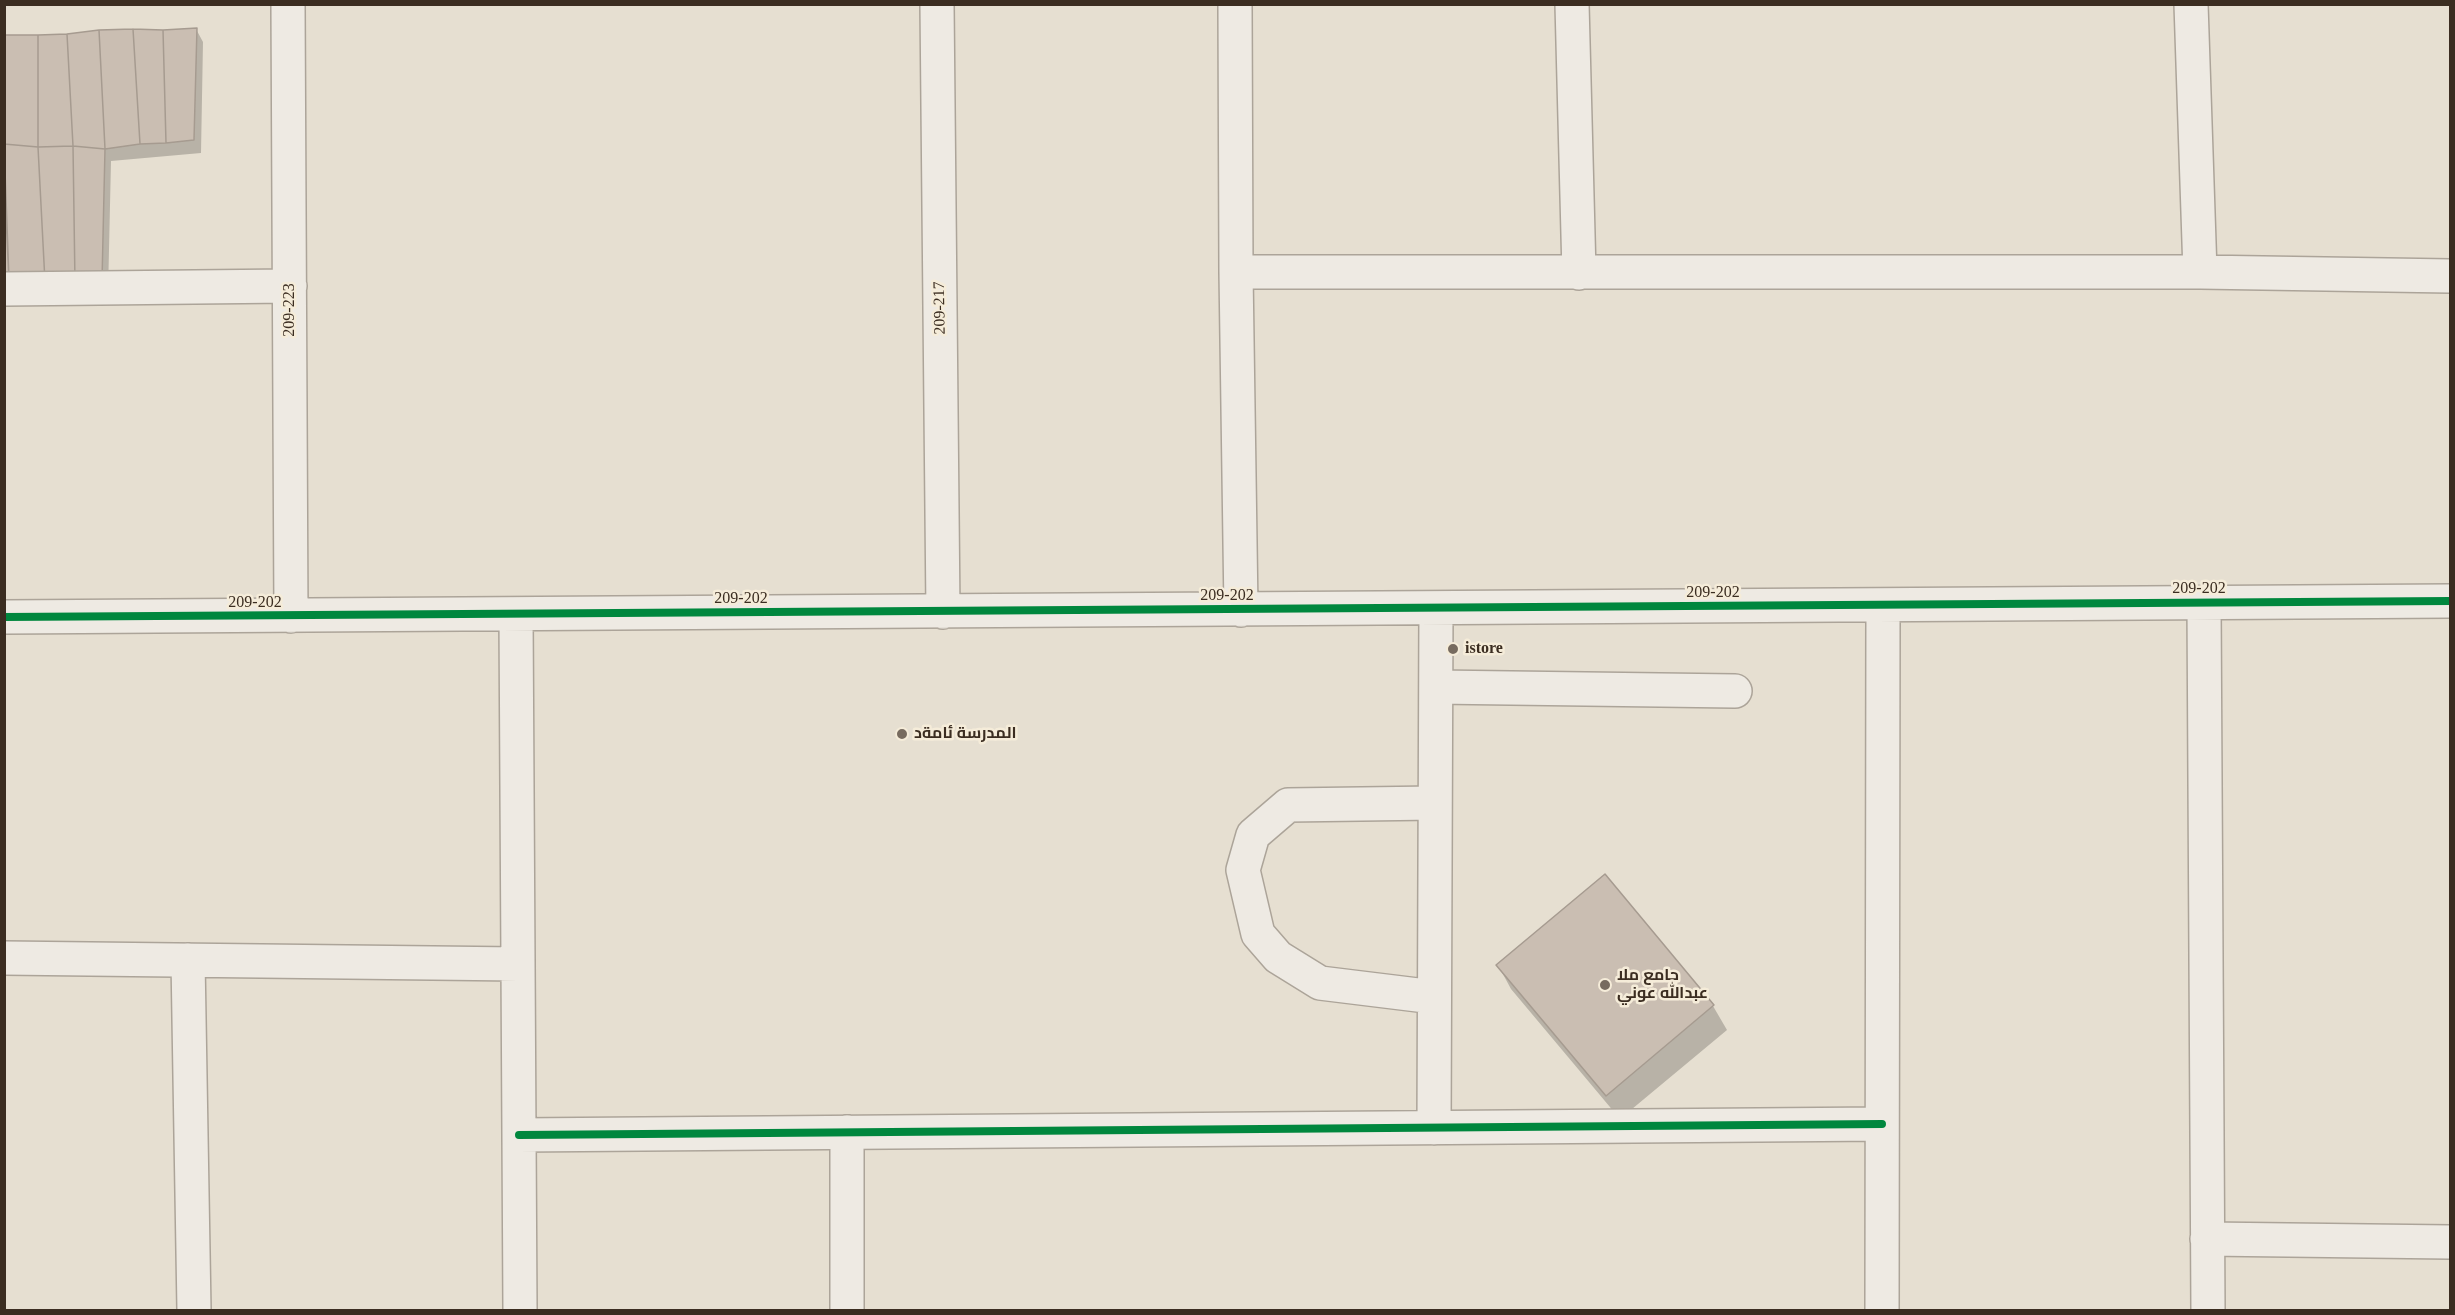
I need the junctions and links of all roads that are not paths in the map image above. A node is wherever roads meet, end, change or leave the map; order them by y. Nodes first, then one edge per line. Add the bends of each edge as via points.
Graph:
1 (288, 4) edge
2 (937, 4) edge
3 (1235, 4) edge
4 (1572, 4) edge
5 (2191, 4) edge
6 (1236, 272) junction
7 (1579, 273) junction
8 (2200, 273) junction
9 (2451, 276) edge
10 (290, 285) junction
11 (4, 289) edge
12 (2451, 601) edge
13 (2204, 603) junction
14 (1883, 605) junction
15 (1436, 608) junction
16 (1241, 609) junction
17 (943, 612) junction
18 (516, 615) junction
19 (291, 616) junction
20 (4, 617) edge
21 (1436, 687) junction
22 (1736, 691) dead end
23 (1435, 802) junction
24 (4, 958) edge
25 (188, 960) junction
26 (518, 964) junction
27 (1434, 997) junction
28 (1882, 1124) junction
29 (1434, 1128) junction
30 (847, 1132) junction
31 (519, 1135) junction
32 (2208, 1239) junction
33 (2451, 1242) edge
34 (194, 1311) edge
35 (520, 1311) edge
36 (847, 1311) edge
37 (1882, 1311) edge
38 (2208, 1311) edge

1 - 10 street, 209-223
2 - 17 street, 209-217
3 - 6 street
4 - 7 street
5 - 8 street
6 - 7 street
6 - 16 street
7 - 8 street
8 - 9 street
10 - 11 street
10 - 19 street, 209-223
12 - 13 street, 209-202
13 - 14 street, 209-202
13 - 32 street
14 - 15 street, 209-202
14 - 28 street
15 - 16 street, 209-202
15 - 21 street
16 - 17 street, 209-202
17 - 18 street, 209-202
18 - 19 street, 209-202
18 - 26 street
19 - 20 street, 209-202
21 - 22 street
21 - 23 street
23 - 27 street
23 - 27 street via 1288,805 1253,835 1243,870 1258,934 1278,957 1320,983
24 - 25 street
25 - 26 street
25 - 34 street
26 - 31 street
27 - 29 street
28 - 29 street
28 - 37 street
29 - 30 street
30 - 31 street
30 - 36 street
31 - 35 street
32 - 33 street
32 - 38 street

